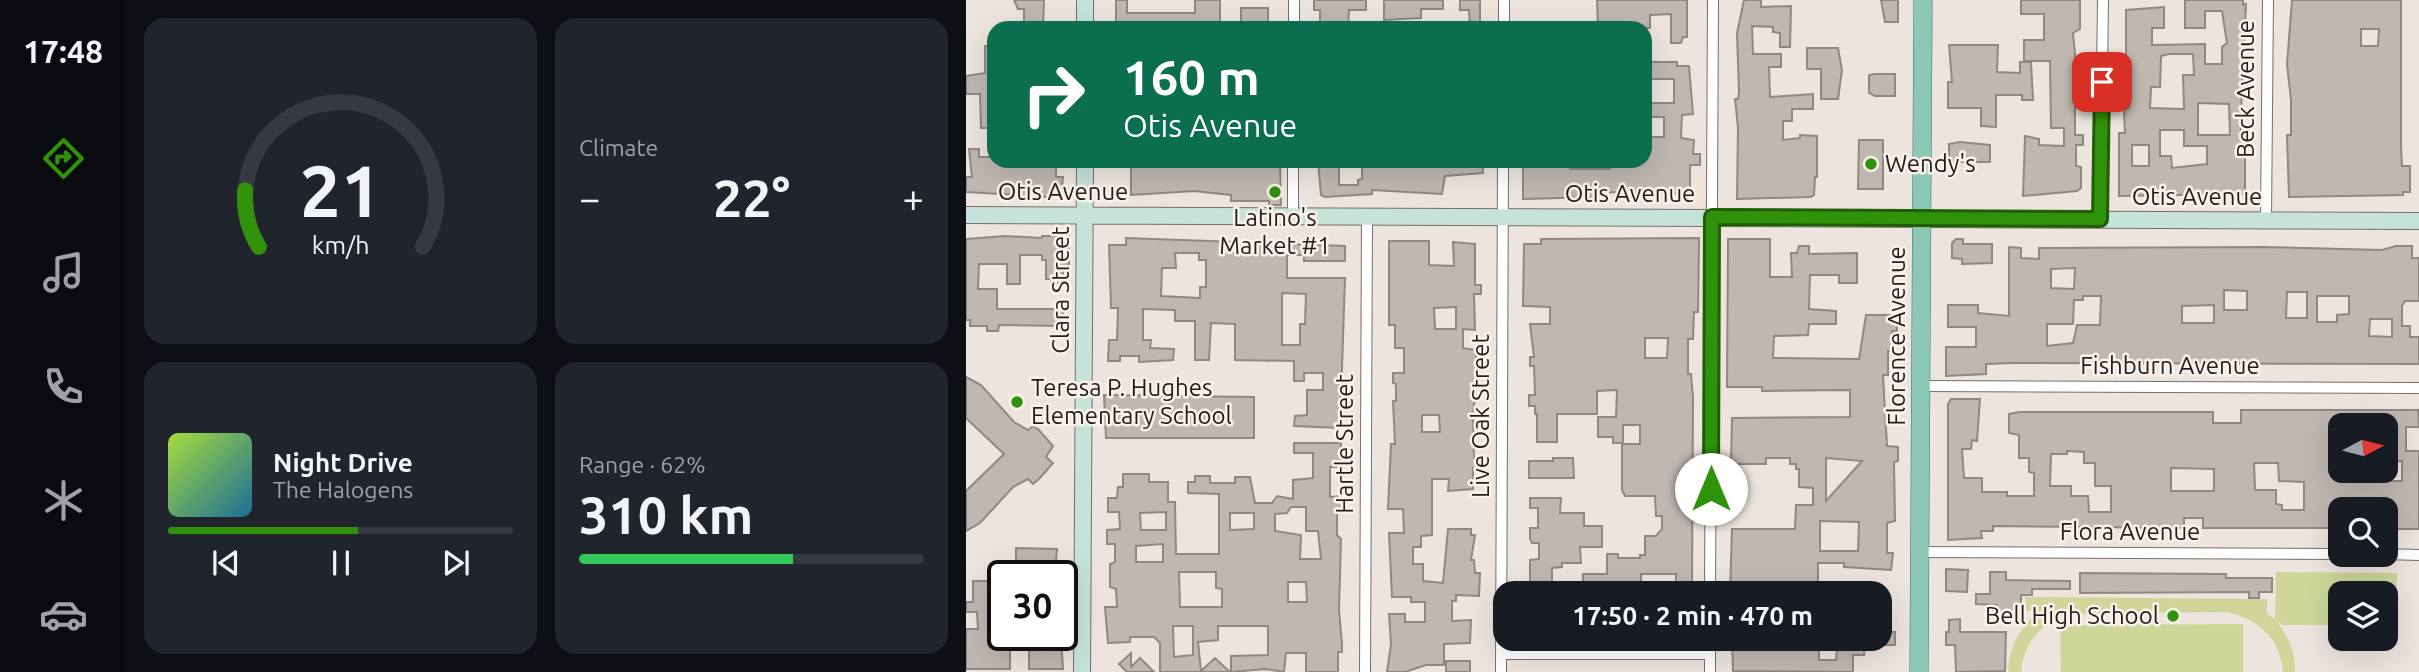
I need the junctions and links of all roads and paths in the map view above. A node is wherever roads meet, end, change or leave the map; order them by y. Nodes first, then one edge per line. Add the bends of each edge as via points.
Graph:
1 (1085, 0) edge
2 (1294, 0) edge
3 (1504, 0) edge
4 (1713, 0) edge
5 (1923, 0) edge
6 (2103, 0) edge
7 (2268, 0) edge
8 (1085, 21) edge
9 (1294, 21) edge
10 (1504, 21) edge
11 (1084, 168) edge
12 (1293, 168) edge
13 (1503, 168) edge
14 (966, 215) edge
15 (1084, 215) junction
16 (1293, 216) junction
17 (1367, 216) junction
18 (1503, 216) junction
19 (1712, 217) junction
20 (1922, 218) junction
21 (2100, 219) junction
22 (2266, 220) junction
23 (2419, 221) edge
24 (1921, 386) junction
25 (2419, 388) edge
26 (1920, 552) junction
27 (2328, 554) edge
28 (2398, 554) edge
29 (2419, 555) edge
30 (1710, 581) edge
31 (1501, 654) junction
32 (1710, 654) joint
33 (1082, 672) edge
34 (1365, 672) edge
35 (1501, 672) edge
36 (1710, 672) edge
37 (1919, 672) edge

1 - 8 street
2 - 9 street
3 - 10 street
4 - 19 street
5 - 20 main road, Florence Avenue
6 - 21 street
7 - 22 street, Beck Avenue
11 - 15 street, Clara Street
12 - 16 street
13 - 18 street, Live Oak Street
14 - 15 street, Otis Avenue
15 - 16 street, Otis Avenue
15 - 33 street, Clara Street
16 - 17 street, Otis Avenue
17 - 18 street, Otis Avenue
17 - 34 street, Hartle Street
18 - 19 street, Otis Avenue
18 - 31 street, Live Oak Street
19 - 20 street, Otis Avenue
19 - 30 street
20 - 21 street, Otis Avenue
20 - 24 main road, Florence Avenue
21 - 22 street, Otis Avenue
22 - 23 street, Otis Avenue
24 - 25 street, Fishburn Avenue
24 - 26 main road, Florence Avenue
26 - 27 street, Flora Avenue
26 - 37 main road, Florence Avenue
28 - 29 street
31 - 32 street
31 - 35 street, Live Oak Street
32 - 36 street

